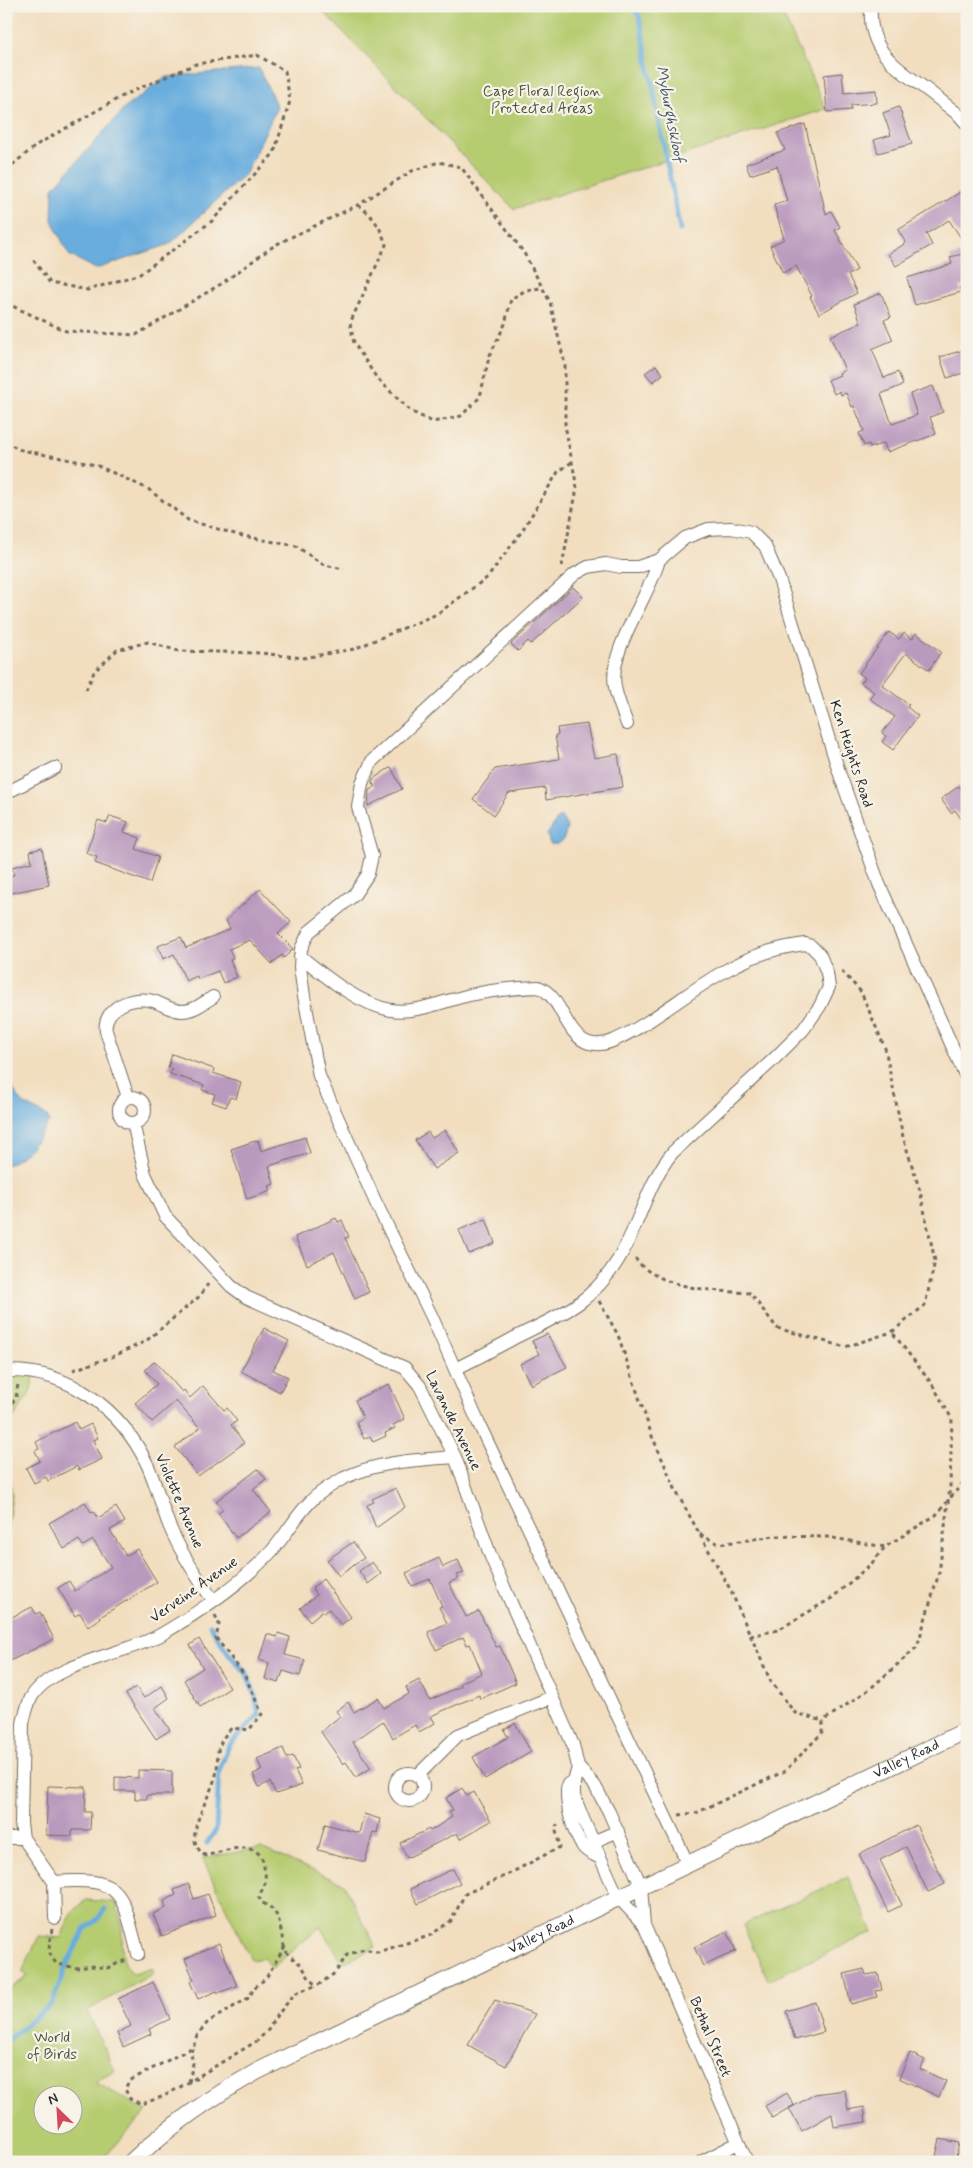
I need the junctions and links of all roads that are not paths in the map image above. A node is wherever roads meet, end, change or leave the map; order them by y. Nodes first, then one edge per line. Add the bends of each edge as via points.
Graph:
1 (871, 6) edge
2 (967, 124) edge
3 (659, 560) junction
4 (627, 724) dead end
5 (55, 768) dead end
6 (6, 793) edge
7 (300, 956) junction
8 (213, 997) dead end
9 (967, 1079) edge
10 (128, 1097) junction
11 (133, 1123) junction
12 (455, 1369) junction
13 (13, 1371) edge
14 (455, 1457) junction
15 (213, 1600) junction
16 (552, 1697) junction
17 (967, 1730) edge
18 (578, 1767) junction
19 (417, 1776) dead end
20 (618, 1831) junction
21 (6, 1838) edge
22 (23, 1838) junction
23 (593, 1842) junction
24 (600, 1858) junction
25 (688, 1864) junction
26 (54, 1882) junction
27 (641, 1886) junction
28 (618, 1897) junction
29 (55, 1918) road end
30 (644, 1925) junction
31 (138, 1954) road end
32 (738, 2143) junction
33 (131, 2162) edge
34 (701, 2162) edge
35 (746, 2162) edge

1 - 2 street via 873,33 883,54 897,69
3 - 4 street via 655,575 620,646 616,662 615,686
3 - 7 street via 638,567 606,564 588,567 574,574 372,761 362,782 358,807 372,864 354,895 309,932
3 - 9 street, Ken Heights Road via 685,538 708,529 741,529 751,532 765,546 779,579 840,775 876,877
5 - 6 street
7 - 12 street via 304,996 323,1085
7 - 12 street via 356,996 392,1010 412,1010 472,994 538,987 547,992 578,1036 596,1044 614,1041 708,980 748,959 794,945 805,944 815,949 828,974 829,987 803,1030 662,1165 626,1245 594,1292 565,1313
8 - 10 street via 185,1011 140,1000 121,1006 108,1015 106,1031
10 - 11 street via 120,1104 119,1115
10 - 11 street via 137,1097 145,1107 141,1119
11 - 14 street, Lavande Avenue via 145,1174 156,1199 165,1216 190,1244 246,1297 405,1368 420,1386
12 - 25 street
13 - 15 street, Violette Avenue via 53,1376 104,1405 123,1425 146,1462 168,1524 184,1556
14 - 15 street, Verveine Avenue via 377,1467 356,1473 322,1491 309,1502 279,1544
14 - 16 street, Lavande Avenue via 490,1557
15 - 22 street, Verveine Avenue via 160,1635 64,1671 32,1696 23,1723
16 - 18 street, Lavande Avenue via 573,1745
16 - 19 street via 458,1735
17 - 25 street, Valley Road
18 - 20 street, Lavande Avenue via 595,1786
18 - 23 street, Lavande Avenue via 574,1796
18 - 24 street via 567,1786 568,1810 583,1847
20 - 23 street
20 - 27 street, Lavande Avenue
21 - 22 street
22 - 26 street
23 - 24 street, Lavande Avenue
24 - 28 street, Lavande Avenue
25 - 27 street, Valley Road
26 - 29 street
26 - 31 street via 97,1881 108,1885 126,1909
27 - 28 street, Valley Road
27 - 30 street, Bethal Street
28 - 30 street, Bethal Street
28 - 33 street, Valley Road via 258,2070 195,2108
30 - 32 street, Bethal Street
32 - 34 street
32 - 35 street, Bethal Street

